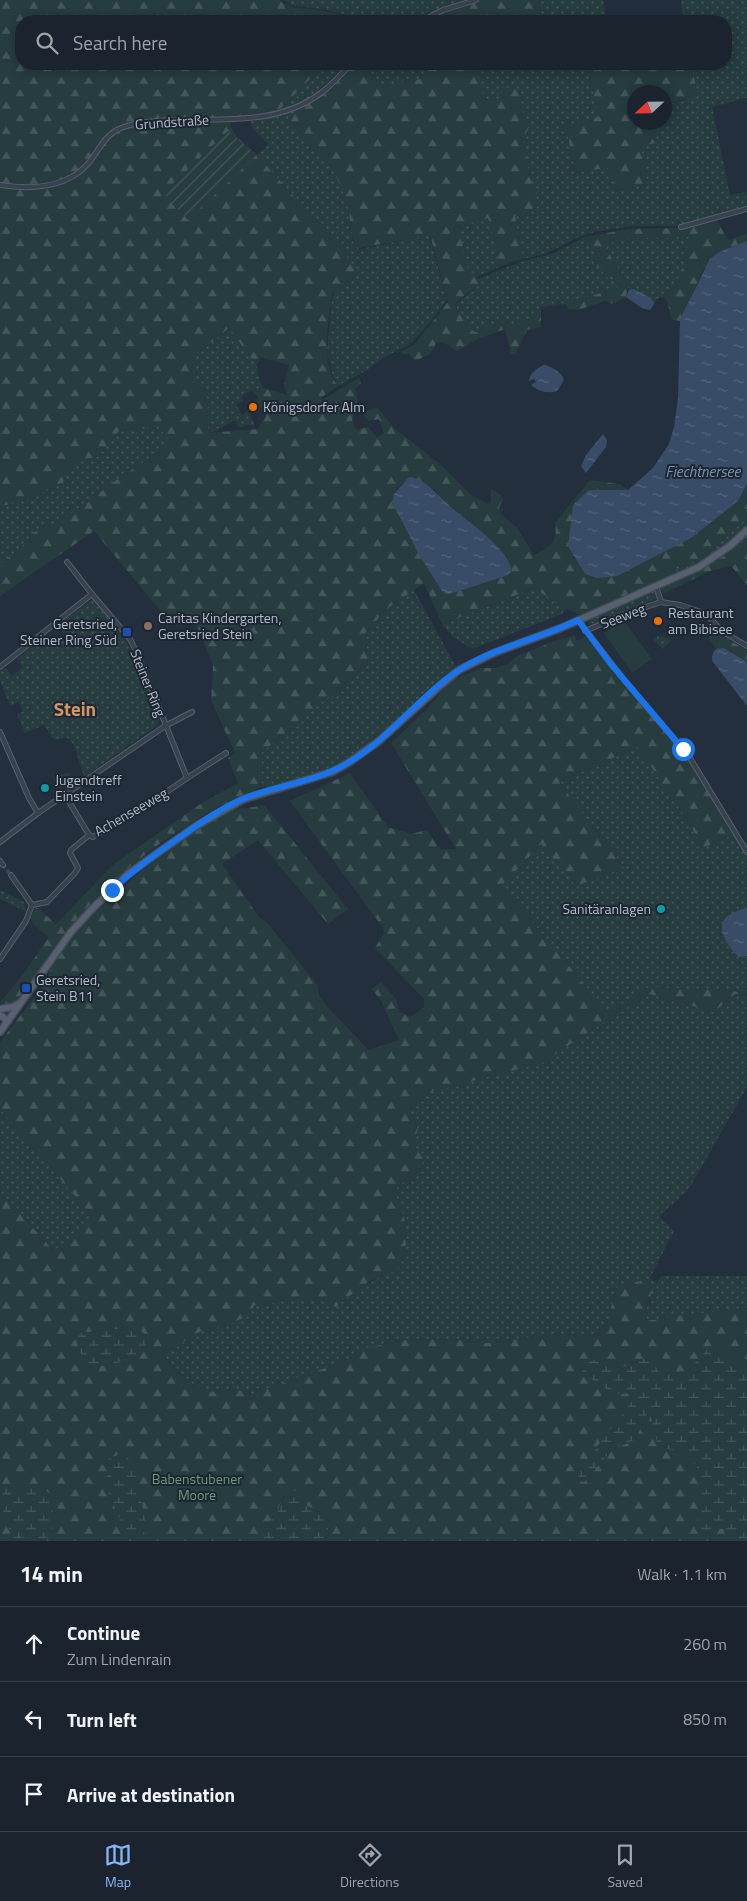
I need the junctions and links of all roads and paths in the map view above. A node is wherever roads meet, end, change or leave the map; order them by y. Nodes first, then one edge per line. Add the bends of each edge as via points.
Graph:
1 (476, 0) edge
2 (433, 15) edge
3 (345, 70) edge
4 (0, 185) edge
5 (747, 208) edge
6 (681, 227) dead end
7 (747, 530) edge
8 (67, 562) dead end
9 (656, 586) junction
10 (92, 594) junction
11 (661, 602) junction
12 (578, 620) junction
13 (585, 631) junction
14 (747, 646) edge
15 (0, 667) edge
16 (192, 712) dead end
17 (166, 726) junction
18 (0, 732) edge
19 (226, 753) dead end
20 (187, 778) junction
21 (64, 795) junction
22 (38, 813) junction
23 (89, 835) junction
24 (0, 842) edge
25 (747, 852) edge
26 (11, 875) tunnel mouth
27 (32, 905) junction
28 (0, 959) edge
29 (23, 1001) junction
30 (0, 1009) edge
31 (0, 1015) edge
32 (8, 1021) junction
33 (0, 1032) edge

1 - 2 street
3 - 4 street, Grundstraße via 321,93 285,112 266,118 174,120 127,126 112,133 73,177 44,187
5 - 6 street
7 - 9 main road via 731,546 708,561
8 - 10 street, Steiner Ring
9 - 11 street, Seeweg
9 - 12 main road
10 - 15 street
10 - 17 street, Steiner Ring via 130,640
11 - 13 street, Seeweg
11 - 14 street, Seeweg via 701,612 723,632
12 - 13 street
12 - 29 main road via 494,652 459,670 348,763 332,772 244,799 147,859 71,932
13 - 25 street via 690,758
16 - 17 street, Steiner Ring
17 - 20 street
17 - 21 street, Steiner Ring
18 - 22 street
19 - 20 street, Achenseeweg
20 - 23 street, Achenseeweg via 134,814 93,837
21 - 22 street, Steiner Ring
21 - 23 street, Achenseeweg
22 - 24 street, Steiner Ring
23 - 27 street via 71,850 78,868 75,873 47,902
26 - 27 street
27 - 28 street via 26,921
29 - 30 main road
29 - 32 main road
31 - 32 main road
32 - 33 main road

